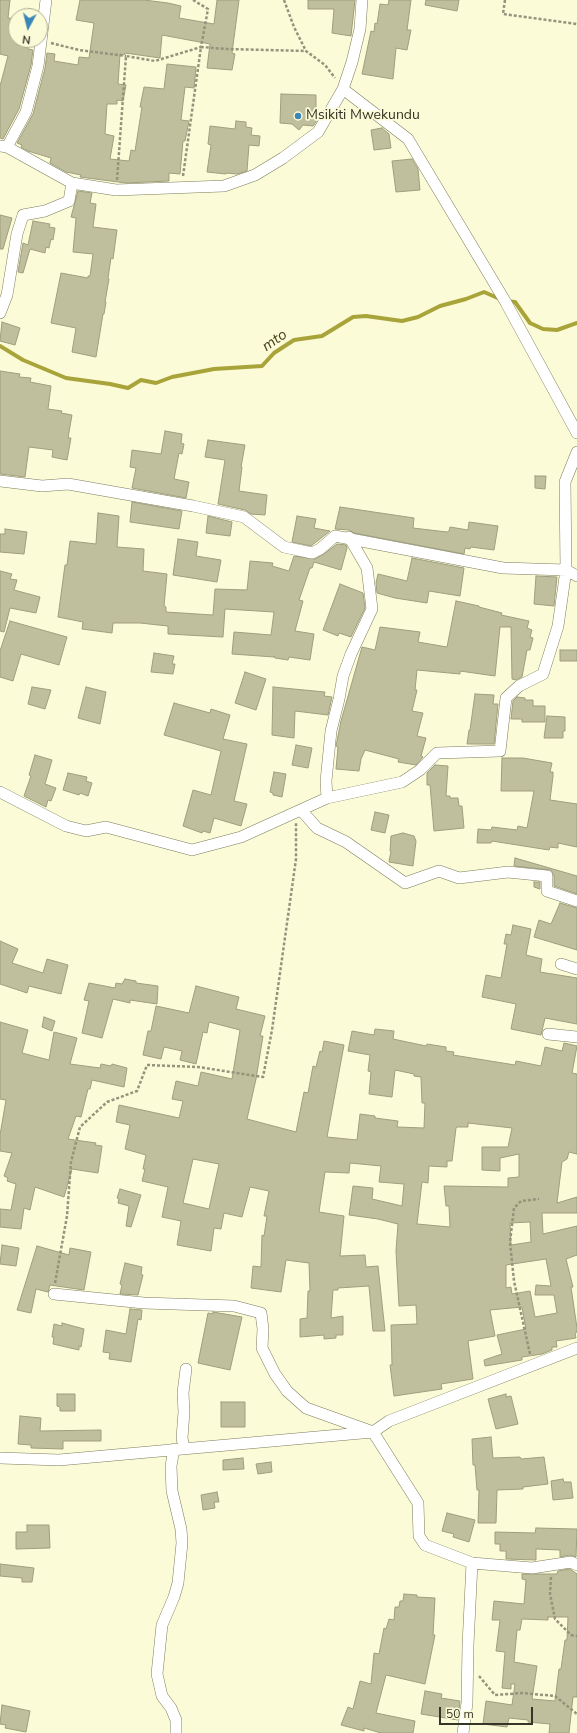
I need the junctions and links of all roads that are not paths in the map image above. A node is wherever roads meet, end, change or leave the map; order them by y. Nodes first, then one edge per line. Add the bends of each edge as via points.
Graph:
1 (46, 0) edge
2 (362, 0) edge
3 (343, 89) junction
4 (3, 146) edge
5 (72, 183) junction
6 (0, 313) edge
7 (577, 433) edge
8 (577, 452) edge
9 (0, 482) edge
10 (349, 537) junction
11 (566, 570) junction
12 (577, 576) edge
13 (0, 792) edge
14 (327, 798) junction
15 (299, 811) junction
16 (577, 901) edge
17 (561, 964) dead end
18 (577, 969) edge
19 (548, 1034) dead end
20 (577, 1037) edge
21 (54, 1294) road end
22 (577, 1348) edge
23 (186, 1369) dead end
24 (373, 1432) junction
25 (179, 1449) junction
26 (0, 1458) edge
27 (472, 1563) junction
28 (577, 1565) edge
29 (176, 1733) edge
30 (463, 1733) edge

1 - 4 street via 38,66 26,112
2 - 3 street via 360,30
3 - 5 street via 318,132 256,175 224,186 180,189 116,190
3 - 7 street via 408,139 505,300
4 - 5 street
5 - 6 street via 69,201 45,211 23,215 17,234 7,295
8 - 11 street via 565,482
9 - 10 street via 42,486 68,484 244,517 284,547 312,553 335,536
10 - 11 street via 503,568
10 - 14 street via 367,568 372,609 343,676 331,731 326,781
11 - 12 street
11 - 14 street via 558,626 544,674 519,686 506,698 500,751 437,753 420,770 402,782
13 - 15 street via 66,826 86,831 106,827 192,850 241,837
14 - 15 street
15 - 16 street via 317,828 346,842 405,883 439,871 459,878 508,872 547,876 547,891
17 - 18 street
19 - 20 street
21 - 24 street via 144,1303 234,1306 261,1312 262,1348 274,1374 287,1390 306,1408
22 - 24 street via 388,1421
23 - 25 street via 182,1438
24 - 25 street
24 - 27 street via 418,1503 419,1536 425,1544
25 - 26 street via 58,1460
25 - 29 street via 171,1466 172,1491 182,1543 178,1583 162,1625 157,1674 162,1696 176,1720
27 - 28 street via 532,1568 571,1562
27 - 30 street via 467,1703

